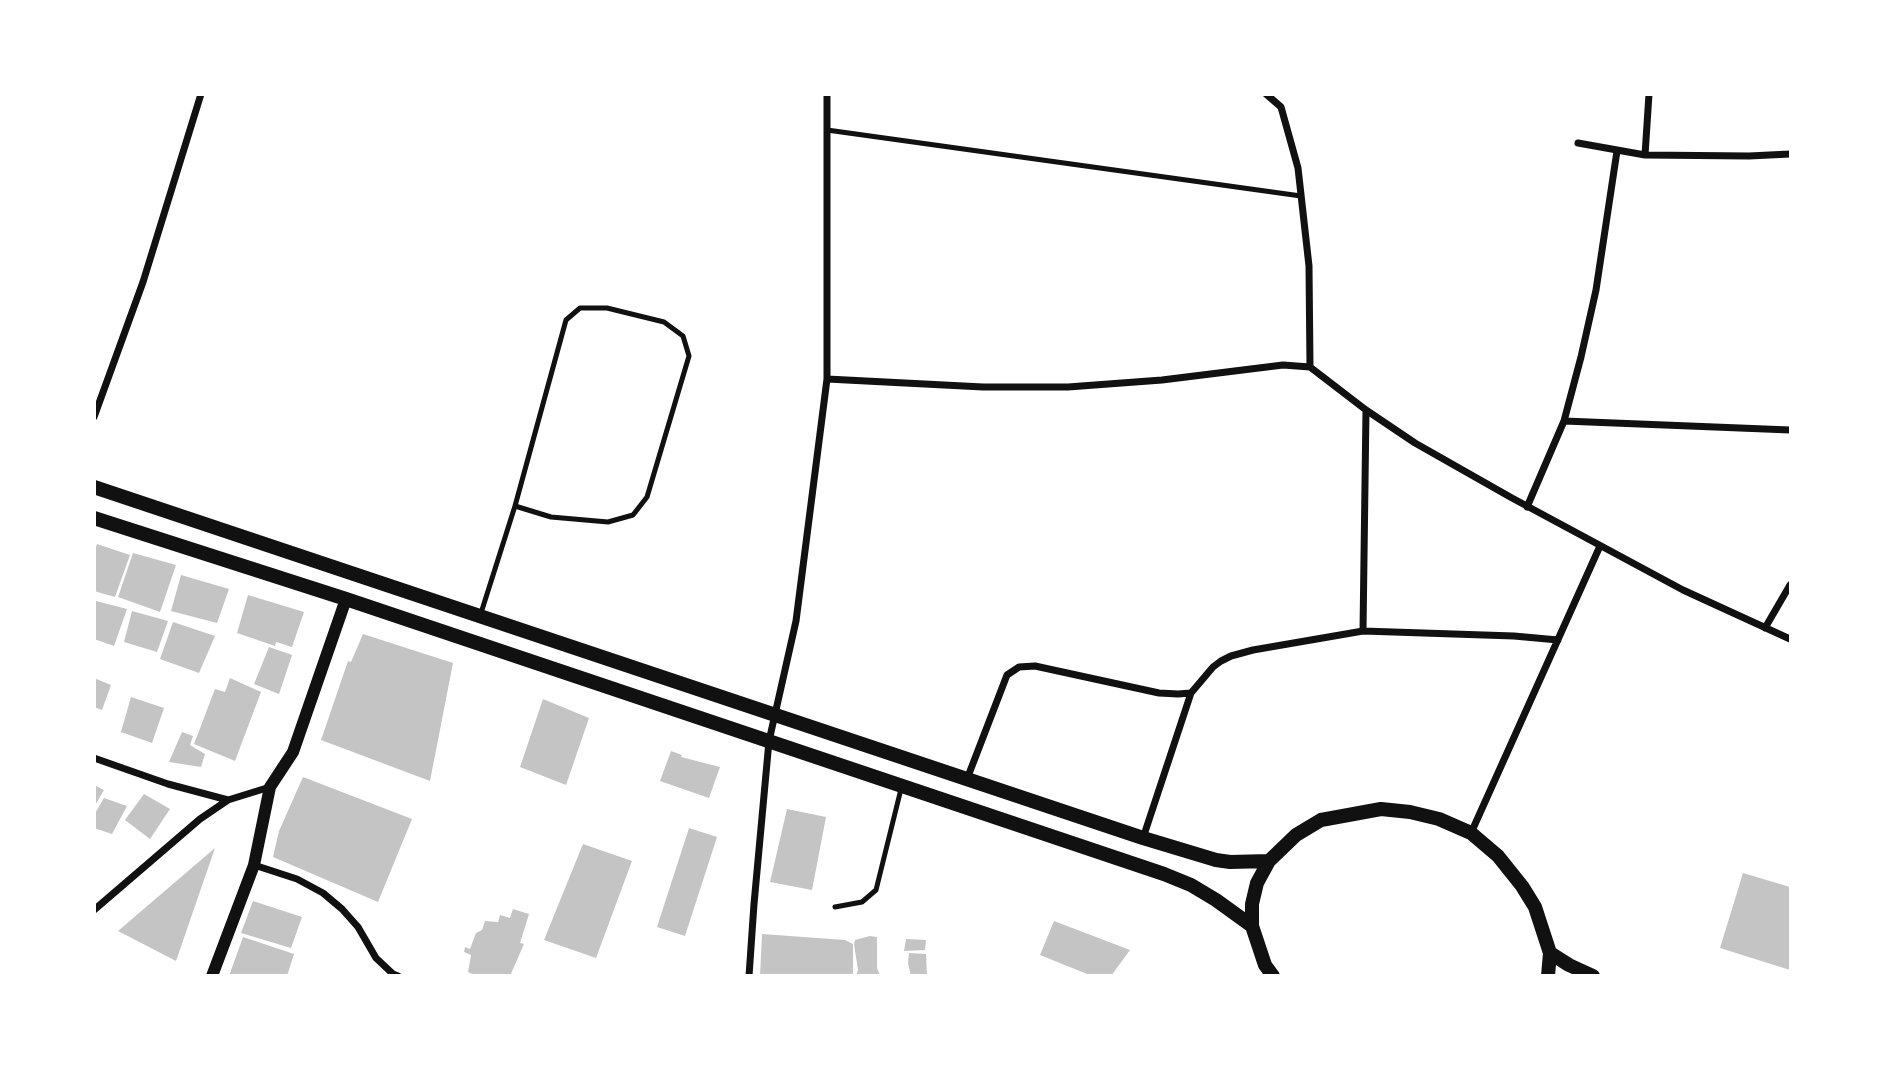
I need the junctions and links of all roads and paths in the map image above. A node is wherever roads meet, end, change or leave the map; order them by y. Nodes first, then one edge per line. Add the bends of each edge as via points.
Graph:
1 (201, 94) edge
2 (827, 94) edge
3 (1266, 94) edge
4 (1649, 94) edge
5 (827, 130) junction
6 (1578, 143) dead end
7 (1617, 151) junction
8 (1790, 154) edge
9 (1645, 155) junction
10 (1301, 196) junction
11 (1310, 368) junction
12 (828, 379) junction
13 (1366, 410) junction
14 (94, 417) edge
15 (1564, 421) junction
16 (1790, 430) edge
17 (94, 487) edge
18 (515, 506) junction
19 (1527, 507) junction
20 (94, 518) edge
21 (1600, 547) junction
22 (1790, 585) edge
23 (346, 599) junction
24 (480, 617) junction
25 (1765, 628) junction
26 (1363, 631) junction
27 (1790, 639) edge
28 (1558, 640) junction
29 (1192, 693) junction
30 (775, 715) junction
31 (769, 741) junction
32 (94, 758) edge
33 (967, 779) junction
34 (902, 786) junction
35 (270, 787) junction
36 (228, 800) junction
37 (1471, 833) junction
38 (1143, 838) junction
39 (1269, 861) junction
40 (254, 865) junction
41 (835, 907) dead end
42 (94, 910) edge
43 (1252, 926) junction
44 (1550, 953) junction
45 (212, 975) edge
46 (398, 975) edge
47 (750, 975) edge
48 (1273, 975) edge
49 (1548, 975) edge
50 (1593, 975) edge

1 - 14 street via 144,282
2 - 5 street
3 - 10 street via 1281,107
4 - 9 street
5 - 10 lane
5 - 12 street
6 - 7 street
7 - 9 street
7 - 15 street via 1596,290
8 - 9 street
10 - 11 street via 1309,266
11 - 12 street via 1283,365 1068,387
11 - 13 street
12 - 30 street via 796,621
13 - 19 street
13 - 26 street
15 - 16 street
15 - 19 street
17 - 24 main road
18 - 18 lane via 565,320 580,307 607,308 664,322 683,336 690,356 647,497 632,515 608,522 551,517
18 - 24 lane
19 - 21 street
20 - 23 main road
21 - 25 street
21 - 28 street
22 - 25 street
23 - 31 main road
23 - 35 street via 293,752
24 - 30 main road
25 - 27 street
26 - 28 street
26 - 29 street via 1231,656 1213,667
28 - 37 street
29 - 33 street via 1159,693 1035,666 1019,667 1007,675
29 - 38 street
30 - 31 street
30 - 33 main road
31 - 34 main road
31 - 47 street
32 - 36 street
33 - 38 main road
34 - 41 lane via 876,890 862,902
34 - 43 main road via 1164,874 1191,885
35 - 36 street
35 - 40 street
36 - 42 street
37 - 39 main road via 1438,819 1381,809 1321,820 1296,835
37 - 44 main road via 1498,856 1522,886 1535,906
38 - 39 main road via 1216,860
39 - 43 main road via 1257,883
40 - 45 street
40 - 46 street via 323,893 342,908 376,958
43 - 48 main road
44 - 49 main road
44 - 50 main road

